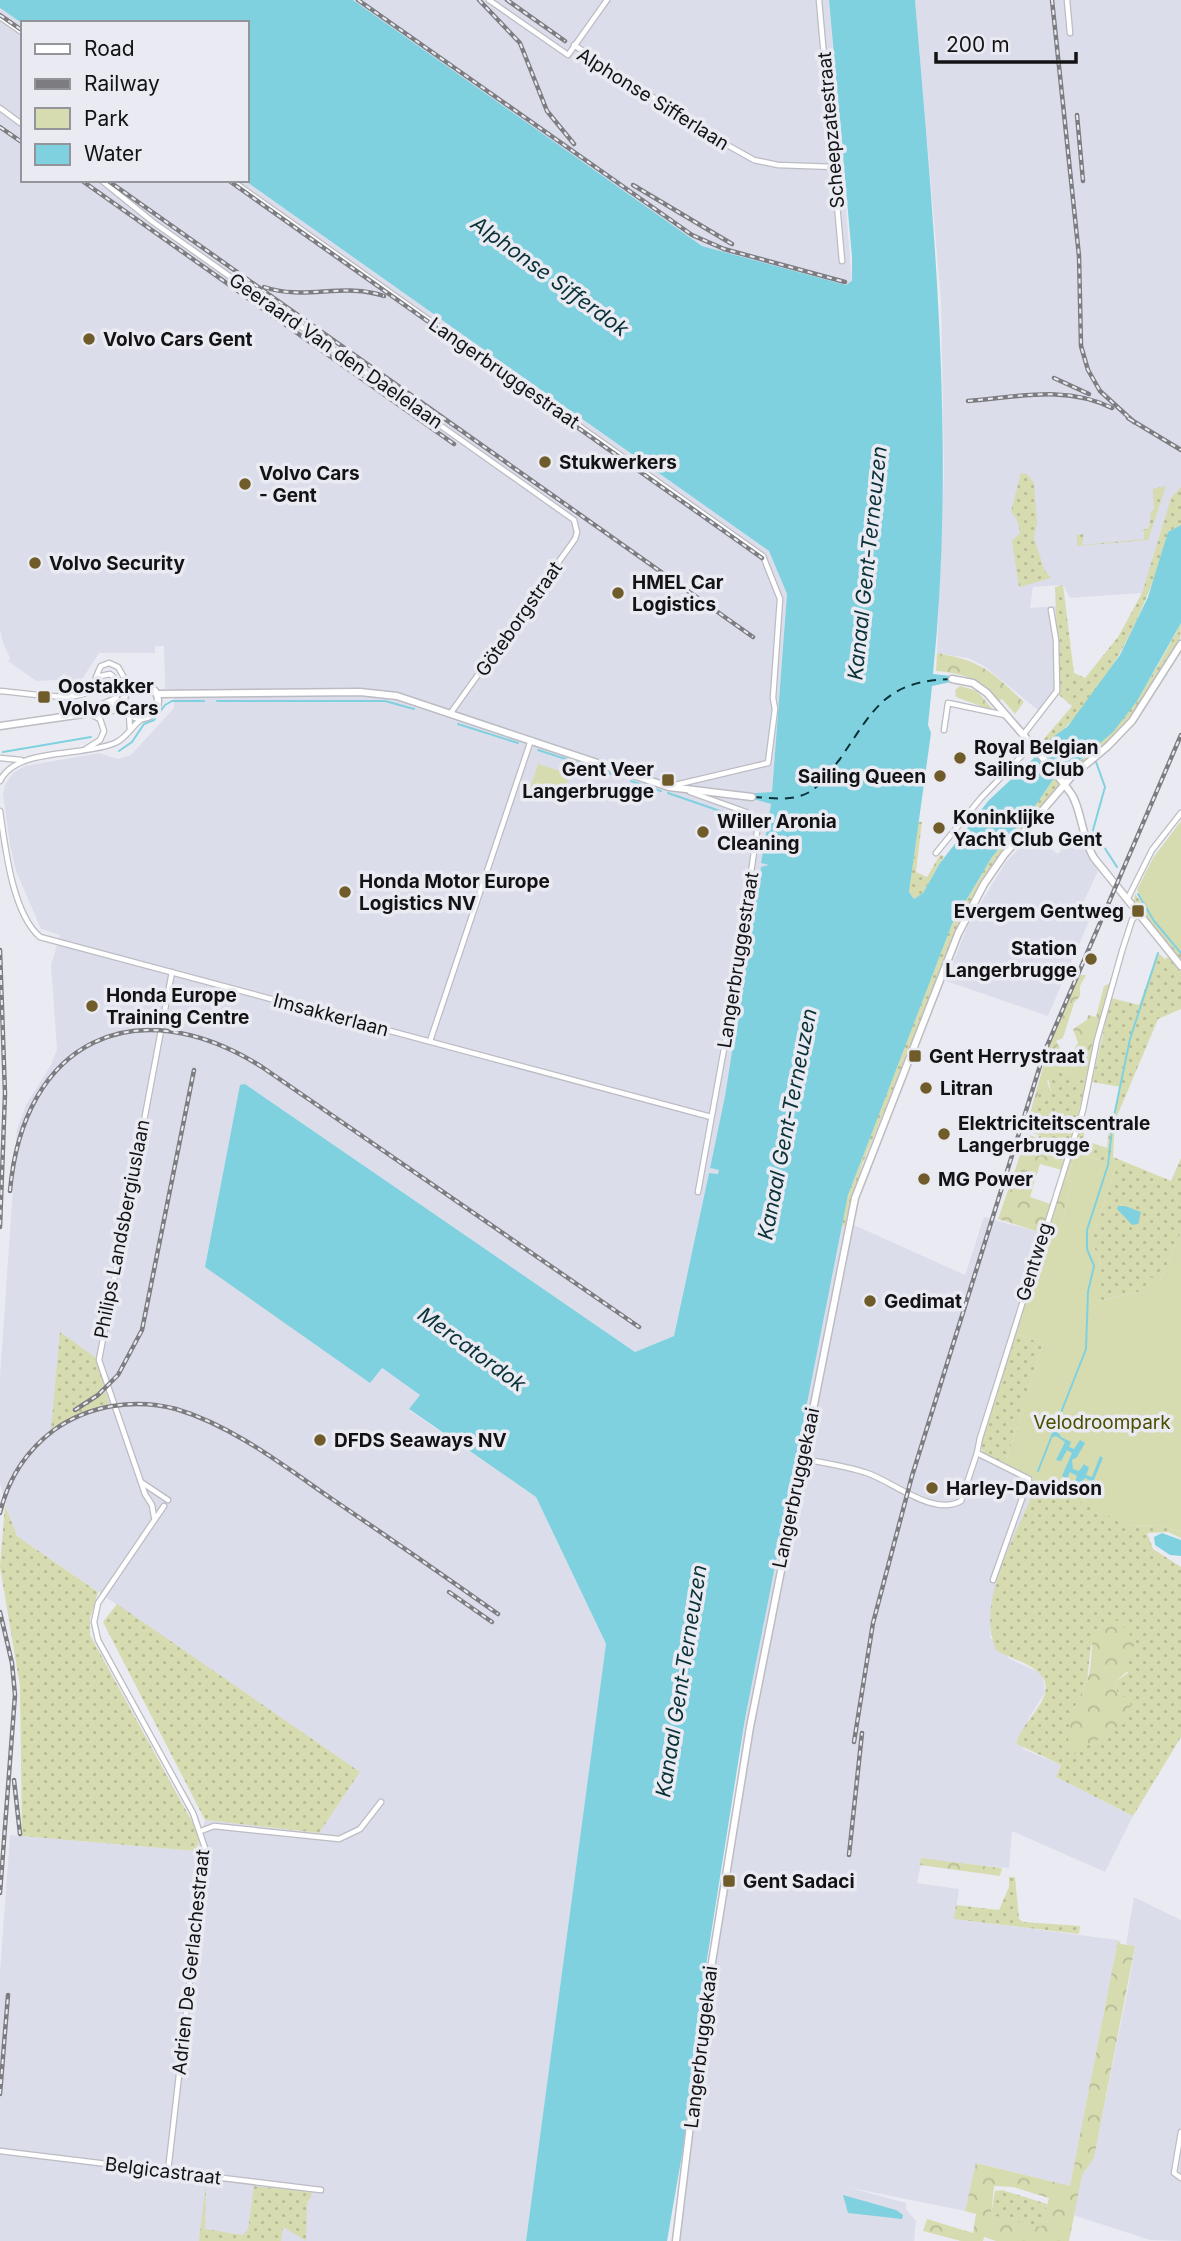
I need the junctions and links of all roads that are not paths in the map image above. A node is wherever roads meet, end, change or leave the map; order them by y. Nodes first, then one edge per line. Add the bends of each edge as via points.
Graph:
1 (489, 0) edge
2 (607, 0) edge
3 (819, 0) edge
4 (1067, 0) edge
5 (0, 17) edge
6 (21, 32) edge
7 (1070, 33) dead end
8 (575, 45) junction
9 (0, 108) edge
10 (21, 124) edge
11 (835, 167) junction
12 (103, 182) edge
13 (234, 182) edge
14 (842, 261) dead end
15 (574, 520) joint
16 (1051, 610) dead end
17 (1181, 644) edge
18 (95, 678) junction
19 (953, 679) dead end
20 (130, 688) junction
21 (0, 691) edge
22 (157, 694) junction
23 (181, 694) junction
24 (158, 704) junction
25 (100, 705) junction
26 (126, 707) junction
27 (83, 713) junction
28 (450, 714) junction
29 (1006, 715) junction
30 (143, 718) junction
31 (0, 724) edge
32 (944, 730) dead end
33 (130, 731) junction
34 (1023, 735) junction
35 (531, 740) junction
36 (1034, 748) junction
37 (84, 750) junction
38 (0, 758) edge
39 (25, 760) junction
40 (0, 781) edge
41 (1064, 785) junction
42 (669, 787) junction
43 (688, 791) junction
44 (752, 797) dead end
45 (0, 811) edge
46 (1181, 813) edge
47 (936, 853) dead end
48 (1127, 901) junction
49 (1137, 914) junction
50 (1181, 966) edge
51 (172, 972) junction
52 (430, 1041) junction
53 (711, 1117) junction
54 (698, 1192) dead end
55 (977, 1453) junction
56 (802, 1459) junction
57 (140, 1482) junction
58 (168, 1500) dead end
59 (163, 1506) dead end
60 (153, 1520) junction
61 (993, 1580) dead end
62 (381, 1802) dead end
63 (201, 1831) junction
64 (1181, 2132) edge
65 (2, 2152) edge
66 (168, 2171) junction
67 (1181, 2178) edge
68 (321, 2190) dead end
69 (676, 2241) edge

1 - 8 street, Alphonse Sifferlaan via 568,54
2 - 8 street
3 - 11 street, Scheepzatestraat
4 - 7 street
5 - 6 street
8 - 11 street, Alphonse Sifferlaan via 754,160
9 - 10 street
11 - 14 street, Scheepzatestraat
12 - 15 street, Geeraard Van den Daelelaan via 153,222
13 - 42 street, Langerbruggestraat via 763,556 780,599 768,762
15 - 28 street, Göteborgstraat via 575,539
16 - 34 street via 1057,691
17 - 41 main road, Langerbruggekaai via 1132,721
18 - 20 street via 101,666 114,664
18 - 21 street via 92,688 82,694
18 - 25 street via 110,674 121,684 116,698
19 - 29 main road via 981,688
20 - 22 main road, Langerbruggestraat via 146,684
20 - 26 main road
22 - 23 main road, Langerbruggestraat
22 - 24 main road
23 - 24 main road, Langerbruggestraat
23 - 28 main road, Langerbruggestraat via 373,692
24 - 30 main road, Langerbruggestraat
25 - 26 main road
25 - 31 main road
26 - 27 main road
26 - 30 main road
26 - 33 street
27 - 31 main road
27 - 37 street via 96,716 104,727 100,740
28 - 35 main road, Langerbruggestraat
29 - 32 street via 948,703
29 - 34 main road
30 - 33 street
33 - 37 street via 112,744
34 - 36 main road
35 - 42 main road, Langerbruggestraat
35 - 52 street
36 - 41 main road
36 - 47 street via 981,798
37 - 39 street
38 - 39 street
39 - 40 street via 8,768
41 - 48 main road via 1073,798 1087,848
41 - 56 main road, Langerbruggekaai via 1004,855 971,908 866,1166
42 - 43 main road, Langerbruggestraat
43 - 44 main road
43 - 53 street, Langerbruggestraat via 746,813 758,825
45 - 51 street, Imsakkerlaan via 15,886 35,932
46 - 48 street via 1152,850
48 - 49 main road
49 - 50 main road
49 - 55 street, Gentweg via 1097,1040 1083,1110
51 - 52 street, Imsakkerlaan
51 - 57 street, Philips Landsbergiuslaan via 100,1346 100,1372
52 - 53 street, Imsakkerlaan
53 - 54 street, Langerbruggestraat
55 - 56 street, Gentweg via 961,1501 947,1506 900,1492 864,1472
55 - 61 street via 1028,1479
56 - 69 main road, Langerbruggekaai via 725,1873
57 - 58 street
57 - 60 street, Philips Landsbergiuslaan via 154,1510
59 - 60 street, Adrien De Gerlachestraat
60 - 63 street, Adrien De Gerlachestraat via 99,1600 94,1629
62 - 63 street via 360,1829 339,1839 214,1826
63 - 66 street, Adrien De Gerlachestraat via 204,1871
64 - 67 street via 1174,2173
65 - 66 street, Belgicastraat
66 - 68 street, Belgicastraat

